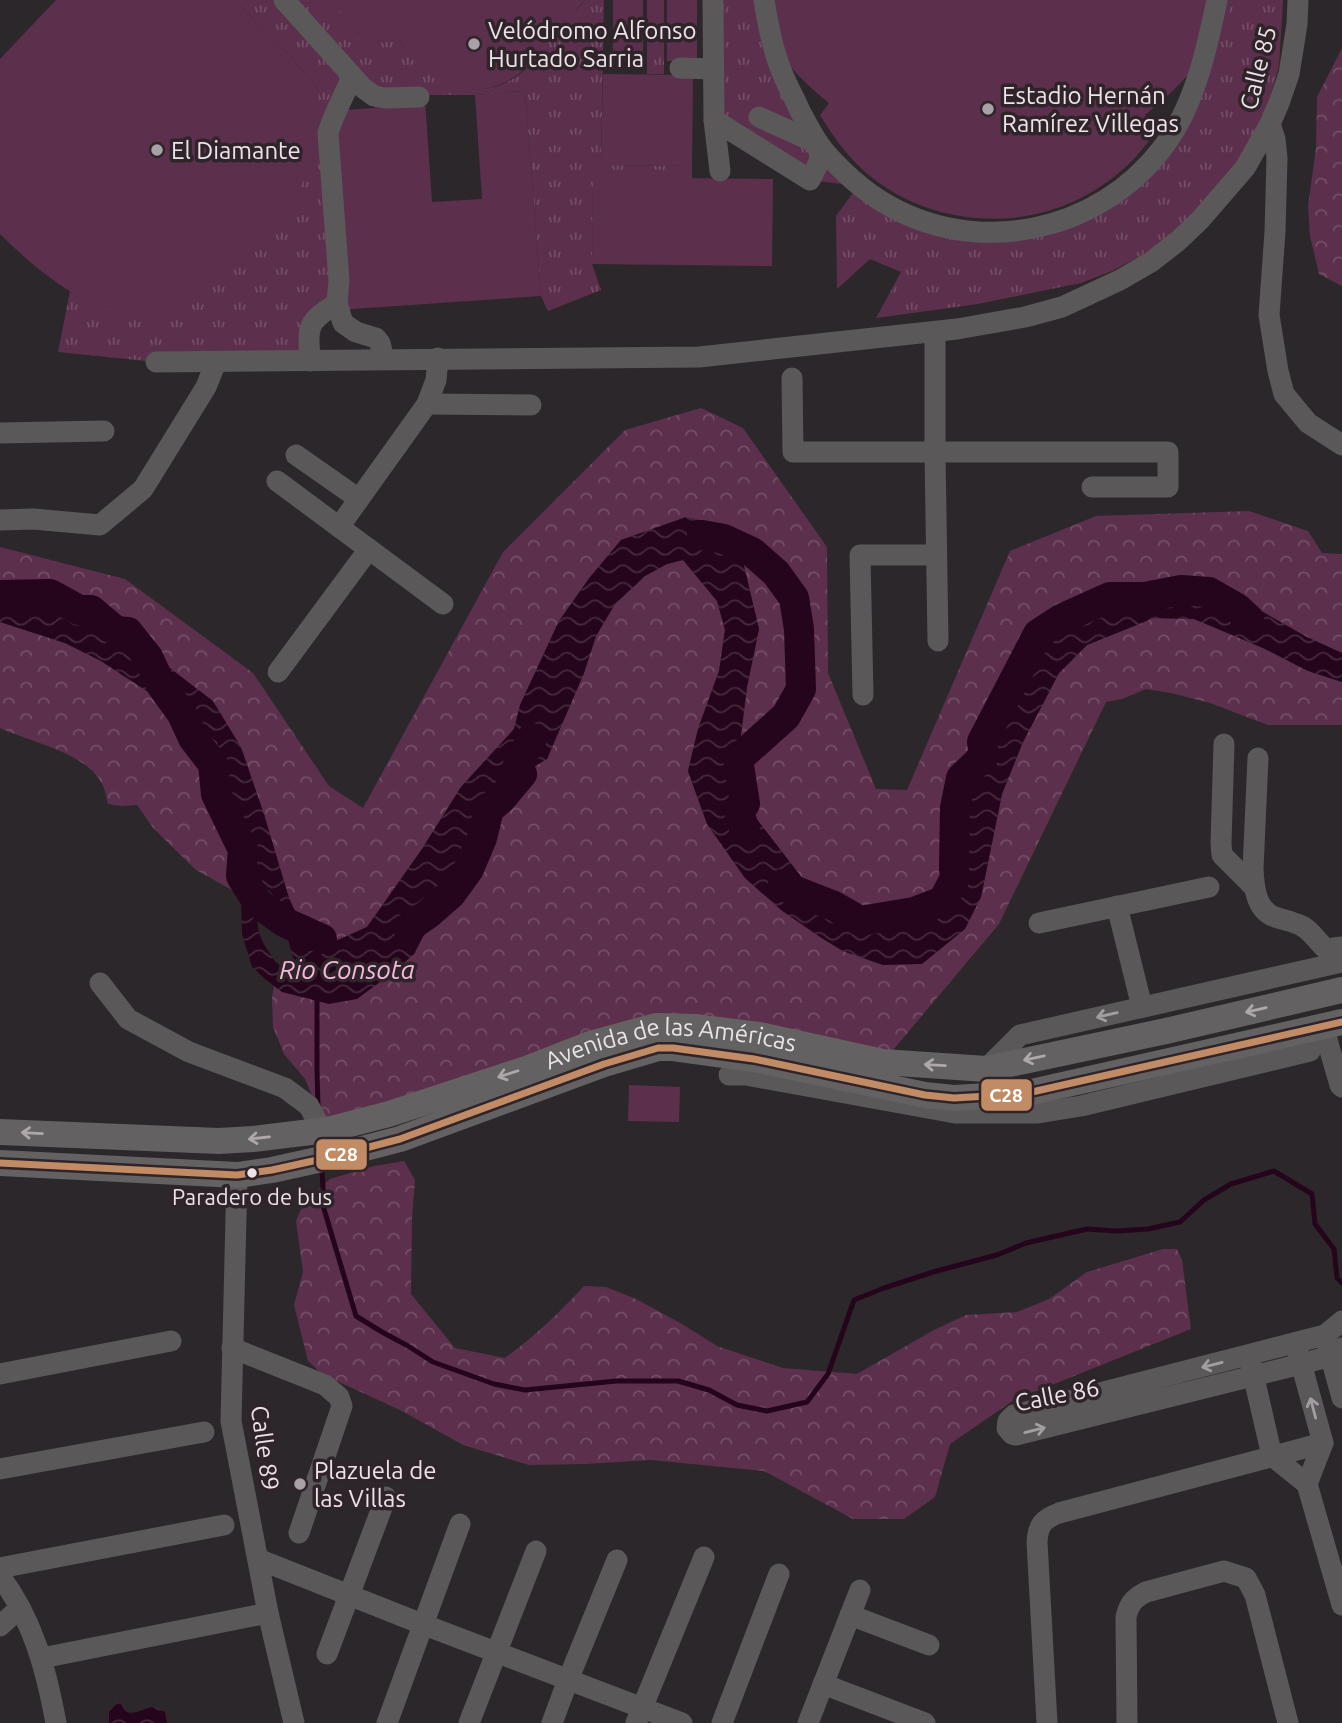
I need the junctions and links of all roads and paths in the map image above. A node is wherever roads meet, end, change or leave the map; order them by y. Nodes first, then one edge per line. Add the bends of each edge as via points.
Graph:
1 (284, 0) edge
2 (713, 0) edge
3 (764, 0) edge
4 (1217, 0) edge
5 (1298, 0) edge
6 (680, 68) dead end
7 (713, 69) junction
8 (352, 77) junction
9 (419, 97) dead end
10 (759, 117) dead end
11 (713, 120) junction
12 (1270, 124) junction
13 (720, 170) dead end
14 (337, 303) junction
15 (935, 332) junction
16 (438, 358) junction
17 (384, 359) junction
18 (310, 361) junction
19 (156, 362) dead end
20 (216, 362) junction
21 (792, 378) dead end
22 (427, 404) junction
23 (531, 405) dead end
24 (104, 431) dead end
25 (0, 433) edge
26 (1342, 445) edge
27 (934, 453) junction
28 (296, 455) dead end
29 (276, 481) dead end
30 (1092, 487) dead end
31 (359, 499) junction
32 (0, 520) edge
33 (339, 527) junction
34 (369, 549) junction
35 (936, 555) junction
36 (443, 604) dead end
37 (938, 641) dead end
38 (278, 672) dead end
39 (863, 695) dead end
40 (1224, 744) dead end
41 (1258, 758) dead end
42 (1222, 801) junction
43 (1257, 801) junction
44 (1209, 887) dead end
45 (1254, 887) junction
46 (1117, 906) junction
47 (1040, 923) dead end
48 (1304, 927) junction
49 (1342, 947) edge
50 (1342, 962) edge
51 (1298, 972) junction
52 (100, 983) dead end
53 (1338, 1001) edge
54 (1143, 1007) junction
55 (1335, 1034) edge
56 (986, 1069) junction
57 (729, 1075) dead end
58 (1342, 1087) edge
59 (322, 1131) junction
60 (0, 1132) edge
61 (0, 1163) edge
62 (237, 1175) junction
63 (1342, 1321) edge
64 (170, 1341) dead end
65 (1333, 1346) edge
66 (232, 1348) junction
67 (1299, 1353) junction
68 (1252, 1366) junction
69 (0, 1374) edge
70 (1342, 1398) edge
71 (204, 1432) dead end
72 (1323, 1443) junction
73 (1272, 1456) junction
74 (0, 1469) edge
75 (1307, 1484) junction
76 (386, 1497) dead end
77 (460, 1524) dead end
78 (223, 1525) dead end
79 (299, 1533) dead end
80 (536, 1551) dead end
81 (704, 1557) dead end
82 (258, 1559) junction
83 (617, 1560) dead end
84 (0, 1568) edge
85 (779, 1574) dead end
86 (0, 1576) edge
87 (860, 1590) dead end
88 (349, 1594) junction
89 (1342, 1605) edge
90 (20, 1608) junction
91 (268, 1613) junction
92 (850, 1615) junction
93 (422, 1624) junction
94 (0, 1626) edge
95 (929, 1645) dead end
96 (496, 1652) junction
97 (327, 1654) dead end
98 (42, 1658) junction
99 (568, 1680) junction
100 (823, 1684) junction
101 (54, 1715) edge
102 (639, 1716) edge
103 (35, 1723) edge
104 (294, 1723) edge
105 (387, 1723) edge
106 (469, 1723) edge
107 (552, 1723) edge
108 (682, 1723) edge
109 (722, 1723) edge
110 (808, 1723) edge
111 (925, 1723) edge
112 (1047, 1723) edge
113 (1127, 1723) edge
114 (1288, 1723) edge

1 - 8 street
2 - 7 street
3 - 4 street via 783,76 814,137 850,177 899,212 945,228 993,233 1041,227 1087,211 1145,169 1186,109
5 - 12 street, Calle 85 via 1289,74
6 - 7 street
7 - 11 street
8 - 9 street via 374,96
8 - 14 street via 328,132
10 - 11 street via 812,141 820,160 810,180
11 - 13 street
12 - 15 street via 1245,168 1224,193 1178,241 1150,262 1062,307
12 - 26 street, Calle 85 via 1277,158 1269,315 1278,371 1284,394 1308,423
14 - 17 street via 343,323 376,338
14 - 18 street via 315,317 309,332
15 - 16 street via 699,357
15 - 27 street
16 - 17 street
16 - 22 street
17 - 18 street
18 - 20 street
19 - 20 street
20 - 32 street via 206,387 143,489 100,525
21 - 27 street via 793,452
22 - 23 street
22 - 31 street
24 - 25 street
27 - 30 street via 1168,452 1168,487
27 - 35 street
28 - 31 street
29 - 33 street
31 - 33 street
33 - 34 street
34 - 36 street
34 - 38 street
35 - 37 street
35 - 39 street via 860,555
40 - 42 street
41 - 43 street
42 - 43 street
42 - 45 street via 1222,855
43 - 45 street
44 - 46 street
45 - 48 street via 1271,916
46 - 47 street
46 - 54 street
48 - 49 street via 1326,949
48 - 51 street via 1307,954
50 - 51 street
51 - 53 street
51 - 54 street
52 - 59 street via 128,1019 189,1052 285,1088 309,1106
53 - 55 main road
53 -> 56 main road, Avenida de las Américas
54 -> 56 street via 1020,1035
55 - 57 street via 1310,1051 1038,1113 955,1113
55 - 58 street
55 - 62 main road, Avenida de las Américas via 1023,1094 954,1098 754,1059 658,1048 400,1139
56 -> 59 main road, Avenida de las Américas via 883,1062 759,1035 656,1026 590,1044 389,1114
59 -> 60 main road, Avenida de las Américas via 219,1141
61 - 62 main road, Avenida de las Américas
62 - 66 street, Calle 89
63 - 65 street, Calle 86
64 - 69 street
65 - 67 street, Calle 86
65 - 70 street
66 - 79 street via 325,1385 339,1397 340,1413
66 - 82 street, Calle 89 via 231,1421
67 - 68 street, Calle 86
72 -> 67 street
68 -> 68 street, Calle 86 via 1013,1415 1007,1428 1016,1435
68 - 73 street
71 - 74 street
72 - 73 street
72 - 75 street
73 - 75 street
73 - 112 street via 1059,1513 1042,1523 1037,1542
75 - 89 street
76 - 88 street
77 - 93 street
78 - 84 street
80 - 96 street
81 - 102 street
82 - 88 street
82 - 91 street, Calle 89
83 - 99 street
85 - 109 street
86 - 90 street
87 - 92 street
88 - 93 street
88 - 97 street
90 - 94 street
90 - 98 street
91 - 98 street
91 - 104 street, Calle 89
92 - 95 street
92 - 100 street
93 - 96 street
93 - 105 street
96 - 99 street
96 - 106 street
98 - 101 street
99 - 102 street
99 - 107 street
100 - 110 street
100 - 111 street
101 - 103 street
102 - 108 street
113 - 114 street via 1129,1605 1146,1592 1224,1571 1246,1578 1255,1595

